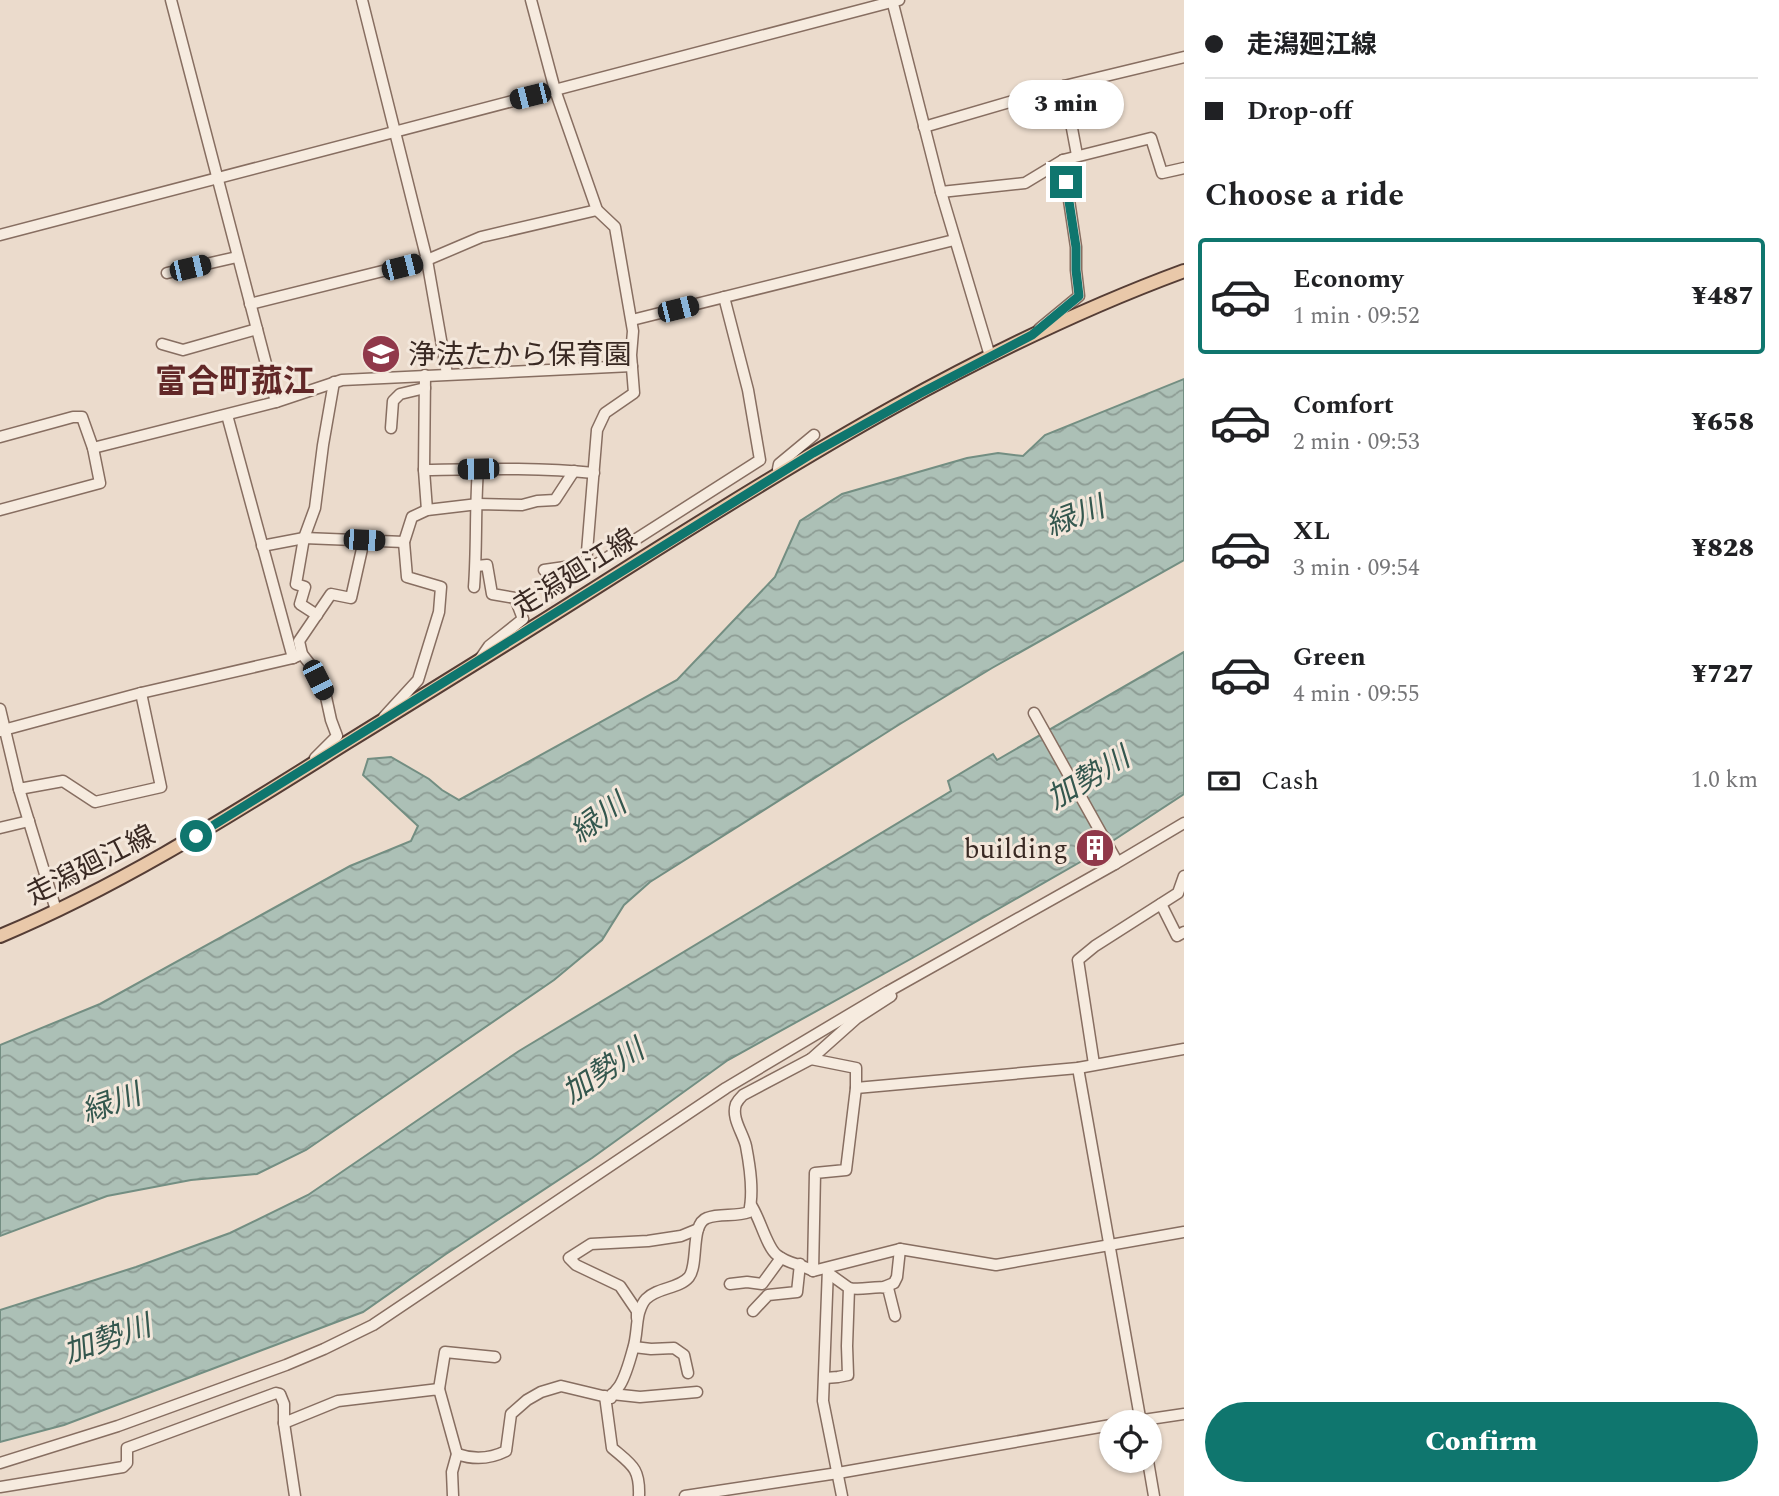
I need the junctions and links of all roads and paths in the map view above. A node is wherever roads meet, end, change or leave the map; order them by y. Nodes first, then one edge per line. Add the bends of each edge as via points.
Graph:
1 (171, 0) edge
2 (362, 0) edge
3 (531, 0) edge
4 (895, 1) edge
5 (1184, 57) edge
6 (1063, 86) junction
7 (555, 90) junction
8 (925, 127) junction
9 (395, 131) junction
10 (1077, 155) junction
11 (1063, 160) junction
12 (1184, 168) edge
13 (217, 178) junction
14 (941, 192) junction
15 (597, 210) junction
16 (0, 235) edge
17 (954, 240) junction
18 (237, 257) junction
19 (427, 260) junction
20 (1184, 271) edge
21 (167, 273) dead end
22 (724, 297) junction
23 (250, 304) junction
24 (632, 320) junction
25 (257, 329) junction
26 (1032, 335) junction
27 (162, 344) dead end
28 (990, 356) junction
29 (632, 366) junction
30 (447, 374) junction
31 (425, 375) junction
32 (334, 382) junction
33 (425, 388) junction
34 (276, 402) junction
35 (227, 415) junction
36 (391, 428) dead end
37 (814, 435) dead end
38 (0, 437) edge
39 (93, 448) junction
40 (478, 469) junction
41 (424, 470) junction
42 (573, 471) junction
43 (594, 473) junction
44 (779, 474) junction
45 (475, 504) junction
46 (0, 510) edge
47 (427, 510) junction
48 (304, 538) junction
49 (364, 540) junction
50 (404, 542) junction
51 (262, 546) junction
52 (586, 564) junction
53 (475, 566) junction
54 (544, 570) dead end
55 (474, 587) dead end
56 (317, 615) junction
57 (297, 656) junction
58 (480, 660) junction
59 (141, 693) junction
60 (0, 709) edge
61 (1034, 713) dead end
62 (376, 725) junction
63 (3, 730) edge
64 (305, 769) junction
65 (19, 789) junction
66 (29, 821) junction
67 (1184, 823) edge
68 (0, 828) edge
69 (1115, 861) junction
70 (1184, 876) edge
71 (1161, 904) junction
72 (56, 910) junction
73 (1184, 932) edge
74 (0, 936) edge
75 (889, 991) junction
76 (1184, 1049) edge
77 (811, 1059) junction
78 (1094, 1064) junction
79 (1079, 1068) junction
80 (856, 1088) junction
81 (751, 1205) junction
82 (698, 1229) junction
83 (1184, 1232) edge
84 (1108, 1245) junction
85 (900, 1249) junction
86 (781, 1258) junction
87 (800, 1264) junction
88 (813, 1271) junction
89 (828, 1271) junction
90 (730, 1284) dead end
91 (762, 1284) junction
92 (884, 1287) junction
93 (849, 1288) junction
94 (765, 1298) junction
95 (753, 1311) dead end
96 (895, 1316) dead end
97 (637, 1321) junction
98 (634, 1347) junction
99 (495, 1357) dead end
100 (688, 1373) dead end
101 (825, 1378) junction
102 (439, 1389) junction
103 (697, 1392) dead end
104 (608, 1395) junction
105 (1138, 1410) edge
106 (1184, 1414) edge
107 (1162, 1418) edge
108 (284, 1423) junction
109 (1099, 1427) edge
110 (457, 1454) junction
111 (0, 1462) edge
112 (838, 1473) junction
113 (1150, 1473) edge
114 (0, 1487) edge
115 (295, 1496) edge
116 (453, 1496) edge
117 (639, 1496) edge
118 (685, 1496) edge
119 (842, 1496) edge
120 (1154, 1496) edge

1 - 13 street
2 - 9 street
3 - 7 street
4 - 7 street
4 - 8 street
5 - 6 street
6 - 8 street
6 - 10 street
7 - 9 street
7 - 15 street
8 - 14 street
9 - 13 street
9 - 19 street
10 - 11 street
10 - 12 street via 1152,138 1162,173
11 - 14 street via 1025,183
11 - 26 street via 1079,296
13 - 16 street
13 - 18 street
14 - 17 street
15 - 19 street via 481,237
15 - 24 street via 615,227
17 - 22 street
17 - 28 street
18 - 21 street
18 - 23 street
19 - 23 street
19 - 30 street
20 - 26 main road, 走潟廻江線
22 - 24 street
22 - 52 street via 760,460 594,566
23 - 25 street
24 - 29 street
25 - 27 street via 183,350
25 - 34 street
26 - 28 main road, 走潟廻江線
28 - 44 main road, 走潟廻江線
29 - 30 street
29 - 43 street via 634,393 605,413 597,430
30 - 31 street
31 - 32 street
31 - 33 street
32 - 34 street
32 - 48 street via 315,508
33 - 36 street via 400,394 393,401
33 - 41 street
34 - 35 street
35 - 39 street
35 - 51 street
37 - 44 street via 779,464
38 - 39 street via 78,416 85,420
39 - 46 street via 100,483
40 - 41 street
40 - 42 street
40 - 45 street
41 - 47 street
42 - 43 street
42 - 45 street via 555,500
43 - 52 street
44 - 58 main road, 走潟廻江線
45 - 47 street
45 - 53 street
47 - 50 street via 412,517
48 - 49 street
48 - 51 street
48 - 56 street via 296,584 305,587 300,604
49 - 50 street
49 - 56 street via 351,598 331,594
50 - 62 street via 407,577 441,587 439,612 418,680
51 - 57 street
52 - 54 street
53 - 55 street
53 - 58 street via 486,565 492,594 515,598 523,619 489,646
56 - 57 street via 299,641
57 - 59 street
57 - 64 street via 309,663 326,697 337,736
58 - 62 main road, 走潟廻江線
59 - 63 street
59 - 65 street via 161,787 95,802 63,781
60 - 63 street
61 - 69 street
62 - 64 main road, 走潟廻江線
63 - 65 street
64 - 72 main road, 走潟廻江線 via 196,836
65 - 66 street
66 - 68 street
66 - 72 street
67 - 69 street
69 - 75 street
70 - 71 street via 1178,893
71 - 73 street via 1177,936
71 - 78 street via 1078,960
72 - 74 main road, 走潟廻江線
75 - 77 street via 891,996
75 - 111 street via 726,1088 373,1325 286,1365 118,1426
76 - 78 street
77 - 80 street via 856,1068
77 - 81 street via 736,1103 750,1171
78 - 79 street
79 - 80 street
79 - 84 street
80 - 88 street via 846,1170 815,1173
81 - 82 street via 749,1213 706,1218
81 - 86 street via 774,1254
82 - 97 street via 691,1275 649,1296
82 - 97 street via 670,1238 591,1244 569,1258 620,1286 637,1311
83 - 84 street
84 - 85 street via 996,1265
84 - 105 street
85 - 89 street
85 - 92 street via 897,1277
86 - 87 street
86 - 91 street
87 - 88 street
87 - 94 street via 797,1292
88 - 89 street
89 - 93 street
89 - 101 street
90 - 91 street
91 - 94 street
92 - 93 street
92 - 96 street
93 - 101 street via 848,1375
94 - 95 street
97 - 98 street
98 - 100 street via 674,1348 684,1355
98 - 104 street via 620,1385
99 - 102 street via 445,1352
101 - 112 street via 823,1401
102 - 108 street via 338,1401
102 - 110 street
103 - 104 street
104 - 110 street via 561,1385 541,1392 511,1414 506,1451 477,1459
104 - 117 street via 612,1448 637,1473
106 - 107 street
108 - 114 street via 284,1404 276,1393 127,1448 123,1467
108 - 115 street
109 - 112 street
110 - 116 street
112 - 118 street
112 - 119 street
113 - 120 street

